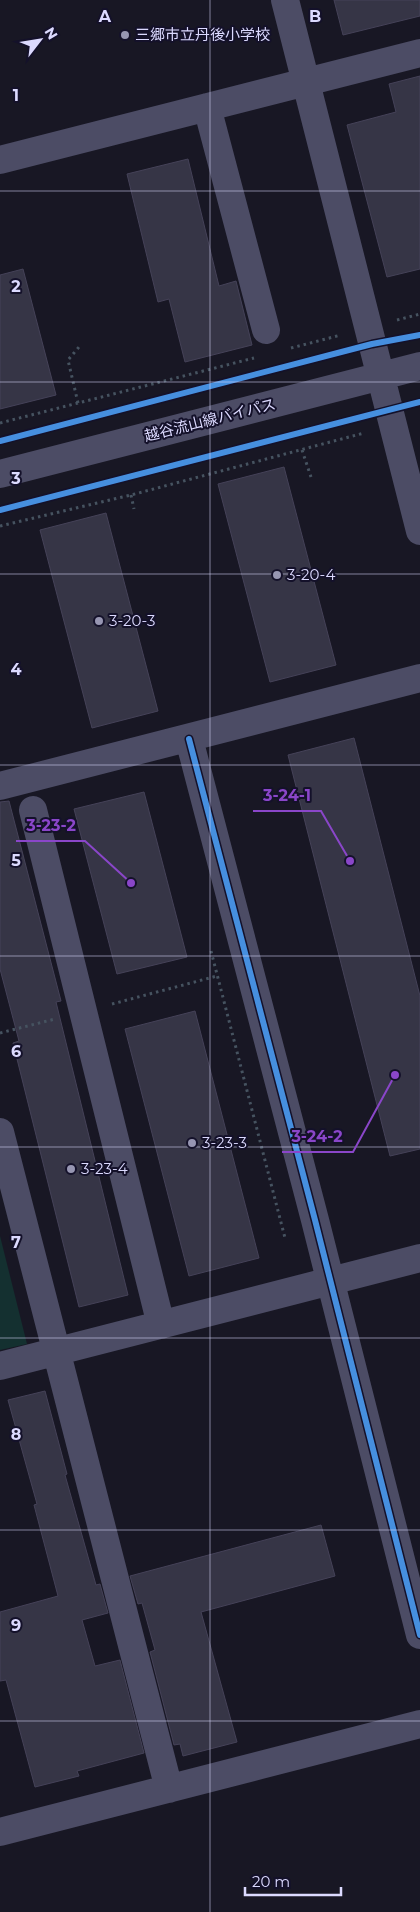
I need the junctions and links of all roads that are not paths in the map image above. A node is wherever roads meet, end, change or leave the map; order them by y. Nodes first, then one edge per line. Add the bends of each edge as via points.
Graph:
1 (285, 0) edge
2 (420, 53) edge
3 (306, 81) junction
4 (207, 107) junction
5 (0, 160) edge
6 (264, 343) road end
7 (420, 366) edge
8 (380, 376) junction
9 (0, 474) edge
10 (420, 531) edge
11 (420, 678) edge
12 (189, 739) junction
13 (0, 786) edge
14 (33, 810) dead end
15 (0, 1132) edge
16 (420, 1258) edge
17 (330, 1281) junction
18 (161, 1325) junction
19 (57, 1351) junction
20 (0, 1366) edge
21 (420, 1634) edge
22 (420, 1724) edge
23 (169, 1789) junction
24 (0, 1832) edge

1 - 3 street
2 - 3 street
3 - 4 street
3 - 8 street
4 - 5 street
4 - 6 street
7 - 8 street, 越谷流山線バイパス
8 - 9 street, 越谷流山線バイパス
8 - 10 street
11 - 12 street
12 - 13 street
12 - 17 street
14 - 18 street
15 - 19 street
16 - 17 street
17 - 18 street
17 - 21 street
18 - 19 street
19 - 20 street
19 - 23 street
22 - 23 street
23 - 24 street

